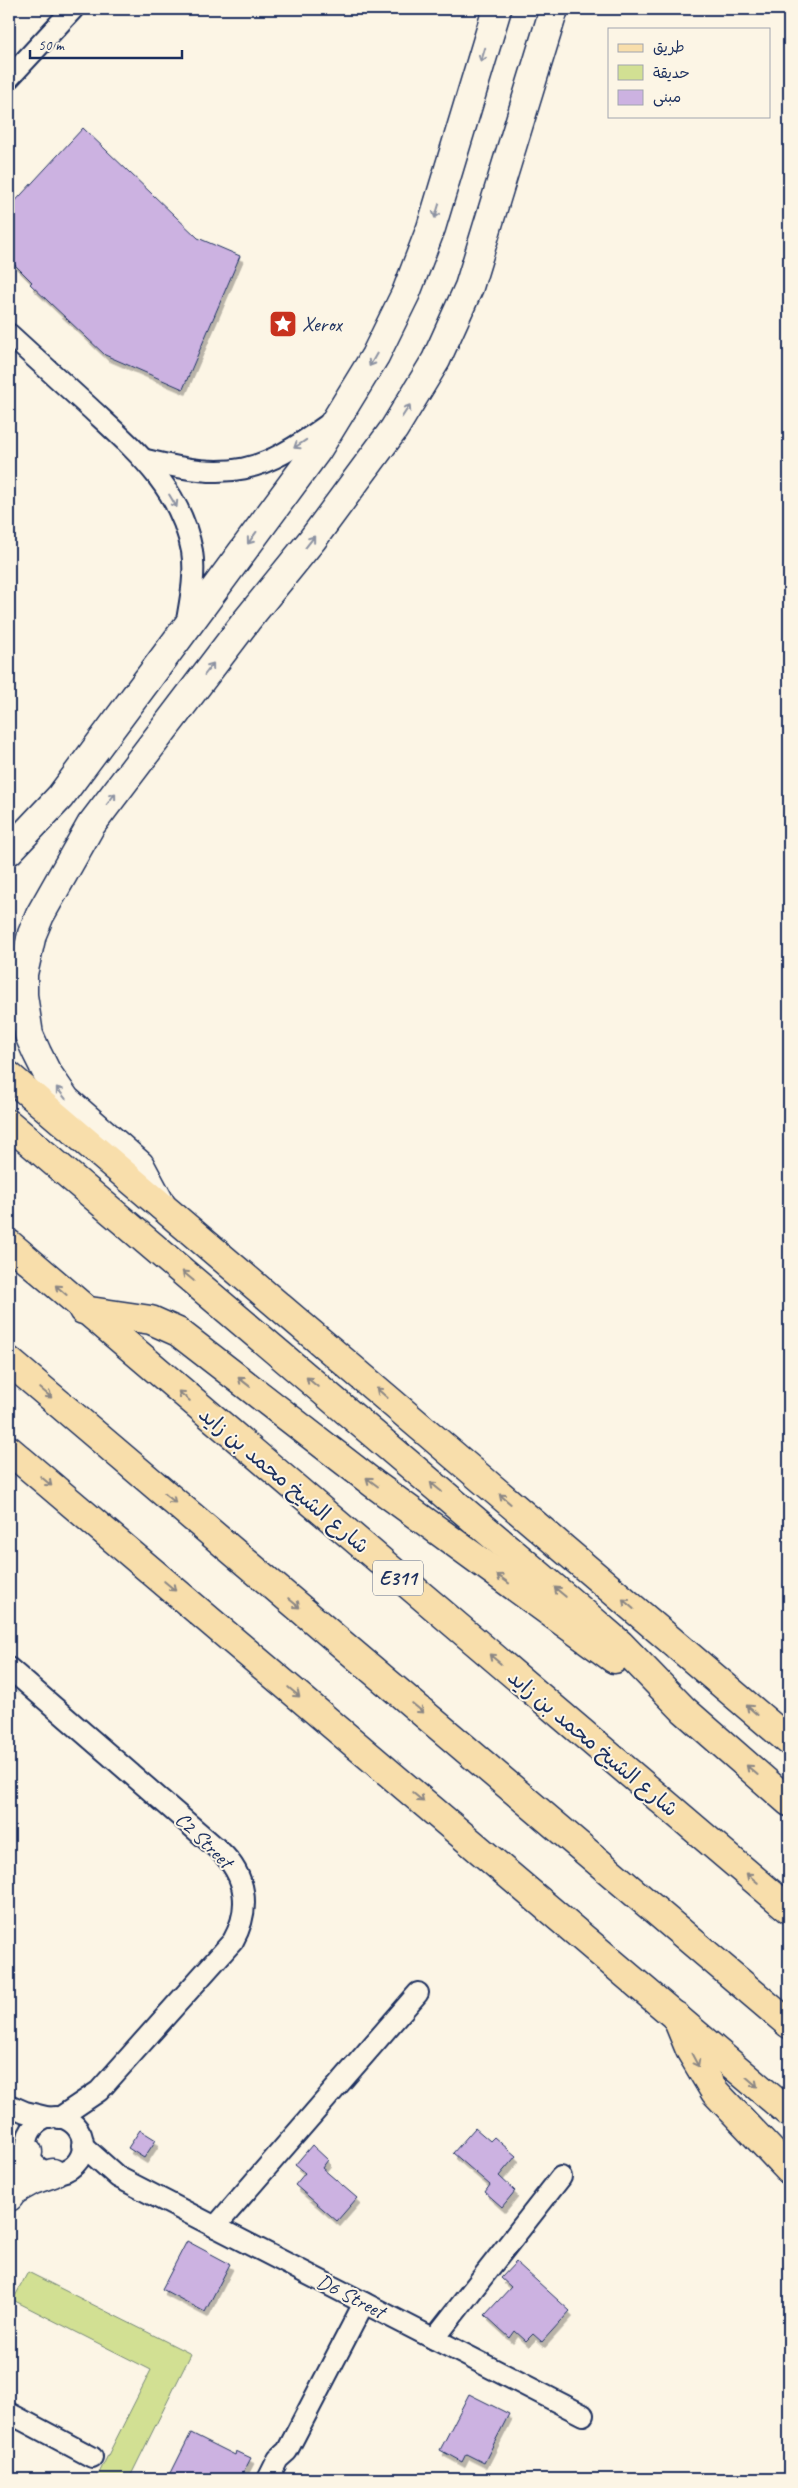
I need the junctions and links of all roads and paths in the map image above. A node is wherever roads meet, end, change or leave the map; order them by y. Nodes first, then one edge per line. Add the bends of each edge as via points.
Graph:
1 (74, 9) edge
2 (497, 9) edge
3 (554, 9) edge
4 (9, 78) edge
5 (9, 334) edge
6 (340, 416) junction
7 (146, 460) junction
8 (186, 628) junction
9 (52, 808) junction
10 (82, 838) junction
11 (9, 851) edge
12 (9, 872) edge
13 (9, 943) edge
14 (9, 1076) edge
15 (9, 1124) edge
16 (162, 1206) junction
17 (9, 1244) edge
18 (83, 1310) junction
19 (9, 1361) edge
20 (9, 1450) edge
21 (9, 1668) edge
22 (684, 1710) junction
23 (789, 1742) edge
24 (789, 1802) edge
25 (789, 1909) edge
26 (418, 1993) dead end
27 (676, 2016) junction
28 (789, 2024) edge
29 (100, 2091) junction
30 (9, 2105) edge
31 (9, 2109) edge
32 (789, 2114) edge
33 (54, 2118) junction
34 (82, 2142) junction
35 (27, 2148) junction
36 (789, 2170) edge
37 (61, 2171) junction
38 (118, 2177) junction
39 (561, 2177) dead end
40 (12, 2194) edge
41 (215, 2227) junction
42 (364, 2303) junction
43 (434, 2338) junction
44 (9, 2413) edge
45 (583, 2415) dead end
46 (287, 2451) junction
47 (92, 2457) dead end
48 (268, 2479) edge
49 (281, 2479) edge

1 - 4 street
2 -> 6 street via 420,261 391,325
10 -> 3 street via 371,462 420,389 469,287
5 - 7 street
6 -> 7 street via 289,452 242,469 209,472
6 -> 8 street
7 -> 8 street via 174,501 188,535 193,572
8 - 9 street
9 - 11 street
9 - 12 street via 38,835
10 - 13 street via 61,858 34,896
16 -> 10 street via 140,1165 77,1112 56,1087 37,1053 25,1015 23,974 32,934
14 - 16 main road
22 -> 15 main road via 620,1644
23 -> 16 main road
18 -> 17 main road, شارع الشيخ محمد بن زايد / E311
22 -> 18 main road via 374,1484 178,1332 151,1320
25 -> 18 main road, شارع الشيخ محمد بن زايد / E311
19 -> 28 main road
20 -> 27 main road
21 - 29 street, C2 Street via 225,1855 236,1870 244,1893 243,1918 233,1941
24 -> 22 main road
26 - 41 street
27 -> 32 main road
27 -> 36 main road via 690,2050 715,2092
29 - 33 street, C2 Street
29 - 34 street, C2 Street
30 - 33 street
31 - 35 street
33 - 34 street via 71,2123
33 - 35 street via 36,2124 28,2136
34 - 37 street via 77,2162
34 - 38 street, D6 Street
35 - 37 street via 37,2167
35 - 40 street via 23,2172
37 - 38 street, D6 Street
37 - 40 street via 33,2180
38 - 41 street, D6 Street
39 - 43 street
41 - 42 street, D6 Street
42 - 43 street, D6 Street
42 - 46 street
43 - 45 street, D6 Street
44 - 47 street
46 - 48 street via 278,2459
46 - 49 street via 287,2463

